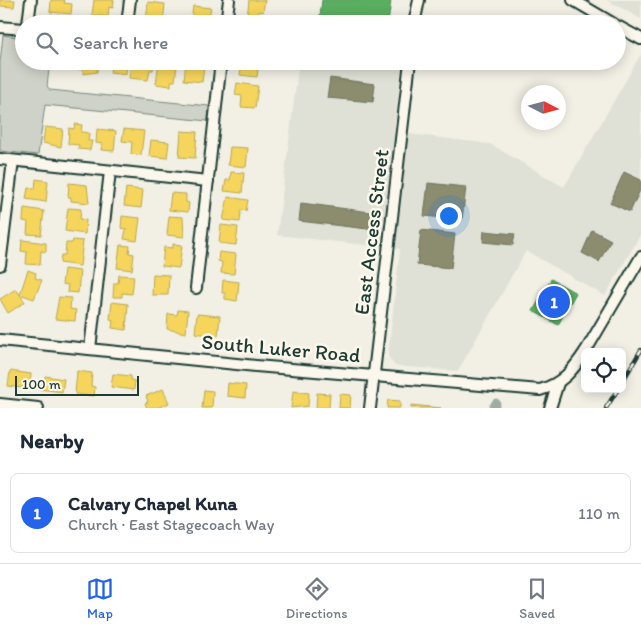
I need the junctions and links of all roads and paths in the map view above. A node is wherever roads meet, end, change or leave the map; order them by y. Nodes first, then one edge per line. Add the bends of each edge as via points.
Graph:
1 (31, 0) edge
2 (130, 0) edge
3 (229, 0) edge
4 (419, 0) edge
5 (573, 0) edge
6 (29, 15) edge
7 (128, 15) edge
8 (227, 15) edge
9 (416, 15) edge
10 (599, 15) edge
11 (0, 27) edge
12 (15, 29) edge
13 (626, 31) edge
14 (641, 39) edge
15 (220, 70) edge
16 (409, 70) edge
17 (0, 160) edge
18 (13, 161) junction
19 (110, 171) junction
20 (208, 182) junction
21 (641, 257) edge
22 (0, 265) edge
23 (196, 288) dead end
24 (0, 340) edge
25 (587, 348) edge
26 (90, 349) junction
27 (581, 358) edge
28 (373, 375) junction
29 (558, 384) junction
30 (0, 404) edge
31 (38, 408) edge
32 (370, 408) edge
33 (550, 408) edge

1 - 6 street
2 - 7 street
3 - 8 street
4 - 9 street
5 - 10 street
11 - 12 street
13 - 14 street
15 - 20 street
16 - 28 street, East Access Street
17 - 18 street
18 - 19 street
18 - 22 street
19 - 20 street
19 - 26 street
20 - 23 street
21 - 25 street
24 - 26 street, South Luker Road
26 - 28 street, South Luker Road
27 - 29 street
28 - 29 street, South Luker Road via 540,390
28 - 32 street, East Access Street
29 - 33 street
30 - 31 street

